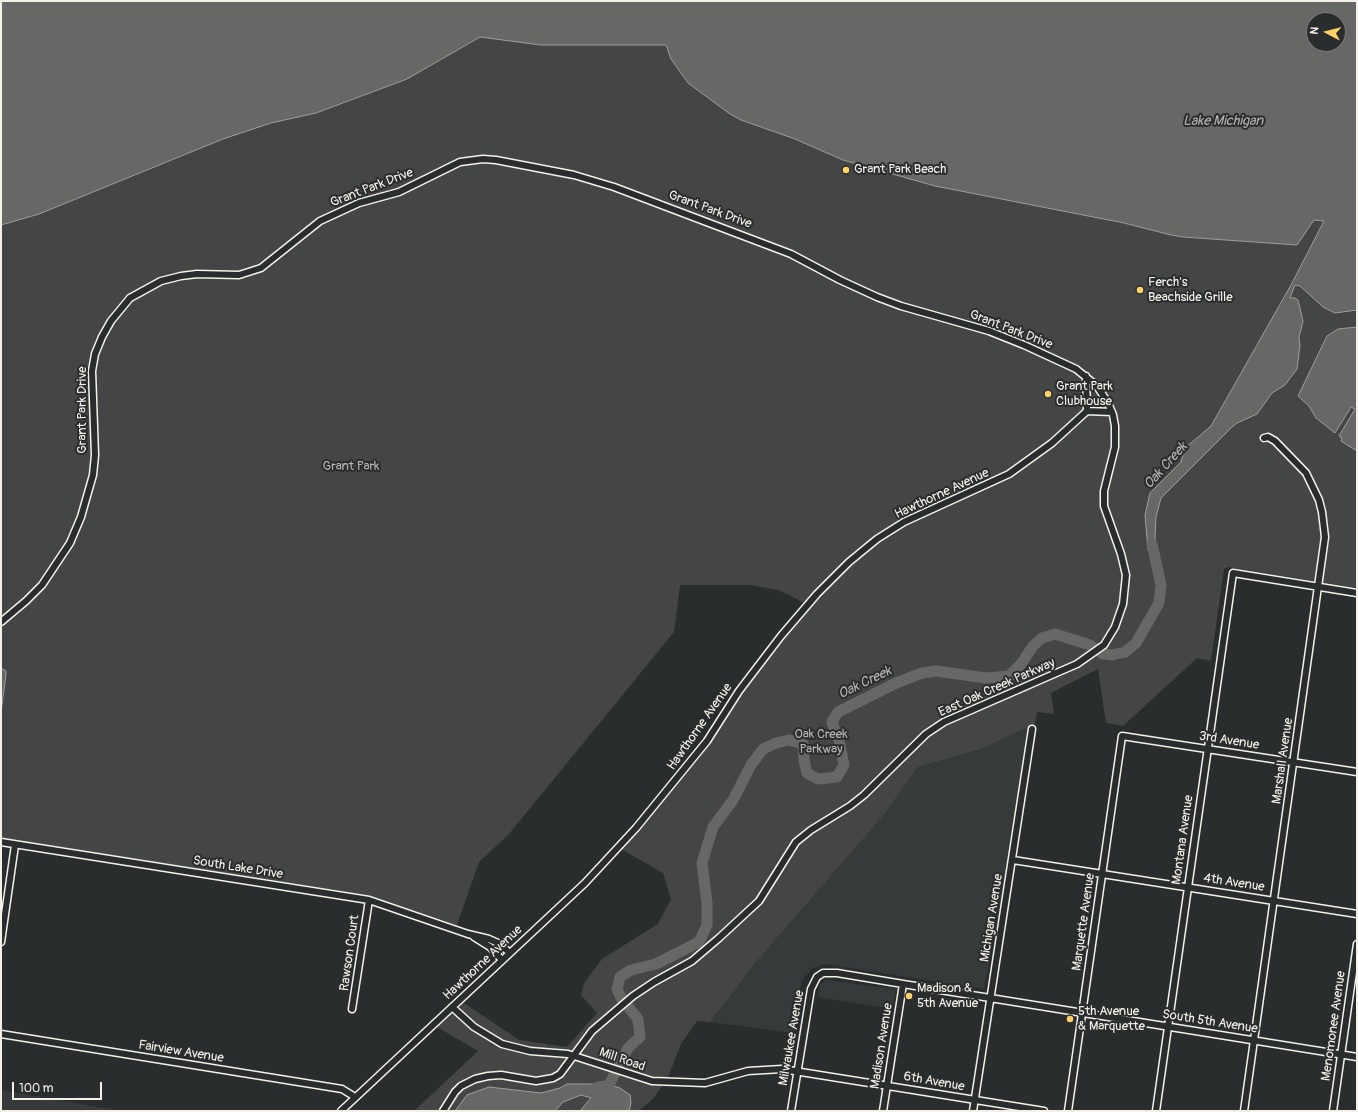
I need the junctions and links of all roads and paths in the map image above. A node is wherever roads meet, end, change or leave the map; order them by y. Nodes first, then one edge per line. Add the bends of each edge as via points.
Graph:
1 (1086, 376) junction
2 (1087, 412) junction
3 (1112, 412) junction
4 (1264, 438) dead end
5 (1318, 586) junction
6 (1357, 593) edge
7 (1, 622) edge
8 (1032, 729) dead end
9 (1122, 736) joint
10 (1208, 748) junction
11 (1293, 762) junction
12 (1357, 772) edge
13 (1, 842) edge
14 (15, 845) junction
15 (1013, 860) junction
16 (1101, 874) junction
17 (1188, 887) junction
18 (369, 900) junction
19 (1274, 901) junction
20 (1357, 914) edge
21 (468, 934) junction
22 (1, 942) edge
23 (1357, 944) edge
24 (510, 953) junction
25 (502, 960) junction
26 (823, 973) joint
27 (902, 984) junction
28 (991, 998) junction
29 (452, 1007) junction
30 (352, 1009) dead end
31 (1082, 1013) junction
32 (1168, 1027) junction
33 (1, 1034) edge
34 (1254, 1040) junction
35 (1341, 1054) junction
36 (574, 1056) junction
37 (1357, 1057) edge
38 (797, 1072) junction
39 (887, 1085) junction
40 (355, 1097) junction
41 (975, 1100) junction
42 (341, 1111) edge
43 (443, 1111) edge
44 (791, 1111) edge
45 (883, 1111) edge
46 (973, 1111) edge
47 (1044, 1111) edge
48 (1068, 1111) edge
49 (1156, 1111) edge
50 (1244, 1111) edge
51 (1333, 1111) edge

1 - 2 street
1 - 3 street, East Oak Creek Parkway via 1096,386
1 - 7 street, Grant Park Drive via 1063,362 996,334 876,297 791,254 614,187 574,175 496,160 460,162 399,192 359,203 320,221 261,268 239,275 181,276 161,282 130,298 110,321 95,354 92,371 95,455 93,475 81,517 70,543 42,585
2 - 3 street
2 - 24 street, Hawthorne Avenue via 1052,443 1009,474 904,522 849,562 781,636 739,691 707,741 636,828 585,883
3 - 36 street, East Oak Creek Parkway via 1116,439 1104,491 1104,506 1124,563 1126,593 1115,627 1104,645 1056,674 944,722 926,734 864,795 796,842 759,901 699,955 633,996 587,1036
4 - 5 street, Marshall Avenue via 1274,440 1296,461 1306,473 1319,500 1325,537
5 - 6 street
5 - 10 street, Montana Avenue via 1233,573
5 - 11 street, Marshall Avenue
8 - 15 street, Michigan Avenue
9 - 10 street, 3rd Avenue
9 - 16 street, Marquette Avenue
10 - 11 street, 3rd Avenue
10 - 17 street, Montana Avenue
11 - 12 street, 3rd Avenue
11 - 19 street, Marshall Avenue
13 - 14 street, South Lake Drive
14 - 18 street, South Lake Drive
14 - 22 street
15 - 16 street, 4th Avenue
15 - 28 street, Michigan Avenue
16 - 17 street, 4th Avenue
16 - 31 street, Marquette Avenue
17 - 19 street, 4th Avenue
17 - 32 street, Montana Avenue
18 - 21 street, South Lake Drive
18 - 30 street, Rawson Court
19 - 20 street, 4th Avenue
19 - 34 street, Marshall Avenue
21 - 24 street, South Lake Drive via 494,941
21 - 25 street, South Lake Drive via 490,947
23 - 35 street, Menomonee Avenue
24 - 25 street, Hawthorne Avenue
25 - 29 street, Hawthorne Avenue
26 - 27 street, South 5th Avenue
26 - 38 street, Milwaukee Avenue via 817,977 811,988
27 - 28 street, South 5th Avenue
27 - 39 street, Madison Avenue
28 - 31 street, South 5th Avenue
28 - 41 street, Michigan Avenue
29 - 36 street, Mill Road via 474,1028 502,1044
29 - 40 street, Hawthorne Avenue
31 - 32 street, South 5th Avenue
31 - 48 street, Marquette Avenue
32 - 34 street, South 5th Avenue
32 - 49 street, Montana Avenue
33 - 40 street, Fairview Avenue via 342,1089
34 - 35 street, South 5th Avenue
34 - 50 street, Marshall Avenue
35 - 37 street, South 5th Avenue
35 - 51 street, Menomonee Avenue
36 - 38 street, Mill Road via 652,1081 694,1084 714,1082 757,1070 782,1069
36 - 43 street via 564,1070 553,1078 536,1081 496,1075 475,1078 455,1092
38 - 39 street, 6th Avenue
38 - 44 street, Milwaukee Avenue
39 - 41 street, 6th Avenue
39 - 45 street, Madison Avenue
40 - 42 street, Hawthorne Avenue
41 - 46 street, Michigan Avenue
41 - 47 street, 6th Avenue

